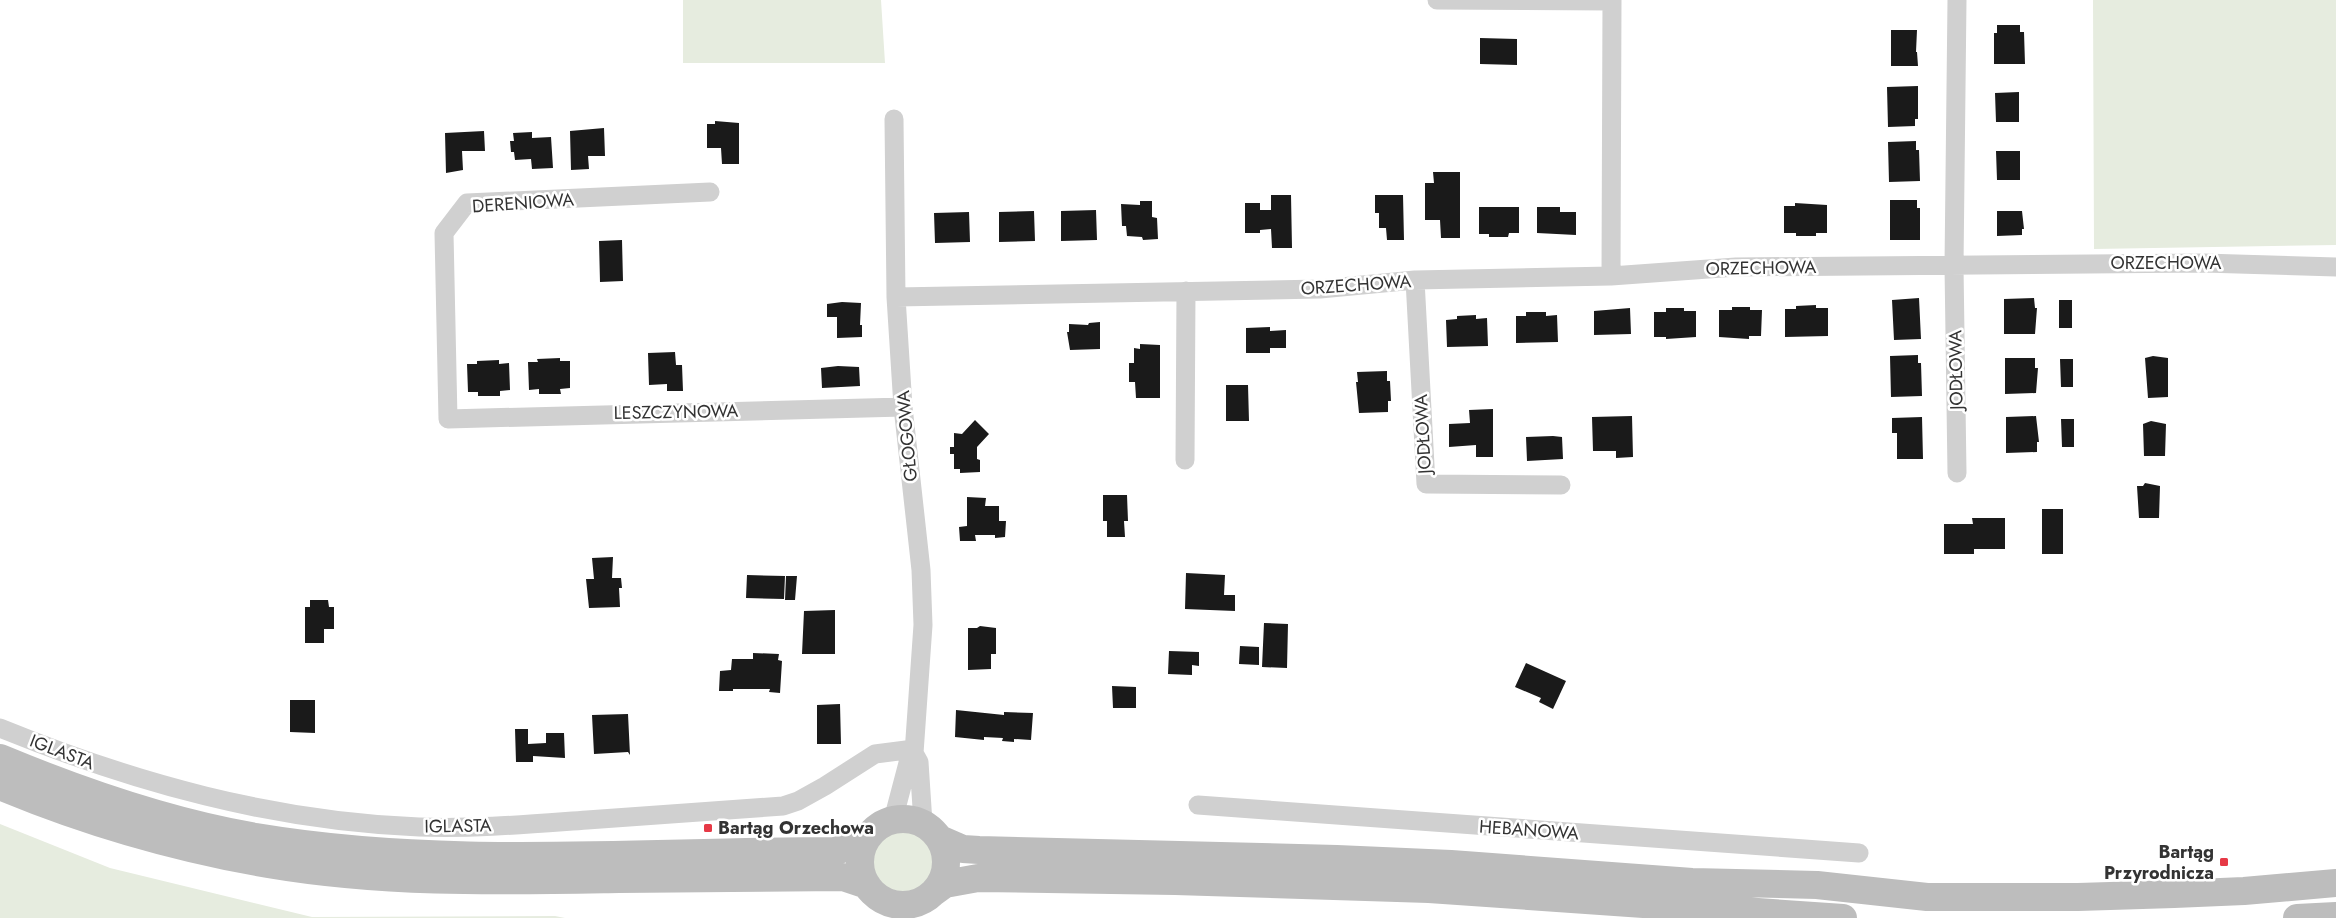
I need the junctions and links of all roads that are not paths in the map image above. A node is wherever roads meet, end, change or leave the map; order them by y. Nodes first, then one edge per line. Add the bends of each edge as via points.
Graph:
1 (1437, 0) edge
2 (1612, 0) edge
3 (1957, 0) edge
4 (894, 119) dead end
5 (710, 192) dead end
6 (1954, 266) junction
7 (2336, 267) edge
8 (1612, 276) junction
9 (1415, 280) junction
10 (1186, 291) junction
11 (896, 297) junction
12 (903, 407) junction
13 (448, 419) joint
14 (1185, 460) dead end
15 (1957, 473) dead end
16 (1561, 485) dead end
17 (0, 728) edge
18 (914, 751) junction
19 (0, 758) edge
20 (0, 786) edge
21 (1198, 805) dead end
22 (893, 820) junction
23 (931, 831) junction
24 (869, 836) junction
25 (1859, 853) dead end
26 (2336, 883) edge
27 (867, 885) junction
28 (934, 892) junction
29 (2336, 916) edge
30 (1843, 918) edge
31 (2297, 918) edge

1 - 2 street
2 - 8 street
3 - 6 street, JODŁOWA
4 - 11 street, GŁOGOWA
5 - 13 street, DERENIOWA via 467,203 444,232
6 - 7 street, ORZECHOWA via 2061,262
6 - 8 street, ORZECHOWA via 1736,267
6 - 15 street, JODŁOWA
8 - 9 street, ORZECHOWA
9 - 10 street, ORZECHOWA via 1320,288
9 - 16 street, JODŁOWA via 1426,484
10 - 11 street, ORZECHOWA
10 - 14 street
11 - 12 street, GŁOGOWA
12 - 13 street, LESZCZYNOWA
12 - 18 street, GŁOGOWA via 924,625
17 - 18 street, IGLASTA via 105,768 173,789 314,818 421,827 520,825 783,806 818,790 875,754
18 - 22 street, GŁOGOWA
18 - 23 street, GŁOGOWA via 919,762
19 - 24 main road via 119,803 164,815 254,837 383,852 514,855 835,850 852,846
20 - 27 main road via 100,824 187,848 342,874 478,882 843,877
21 - 25 street, HEBANOWA
22 - 23 main road via 908,819
22 - 24 main road via 879,826
23 - 26 main road via 963,849 1432,863 1692,882 1817,886 1927,897 2174,894
23 - 28 main road via 945,850 945,872
24 - 27 main road via 860,860
27 - 28 main road via 886,901 899,904 917,902
28 - 30 main road via 945,884 978,878 1429,888
29 - 31 main road

